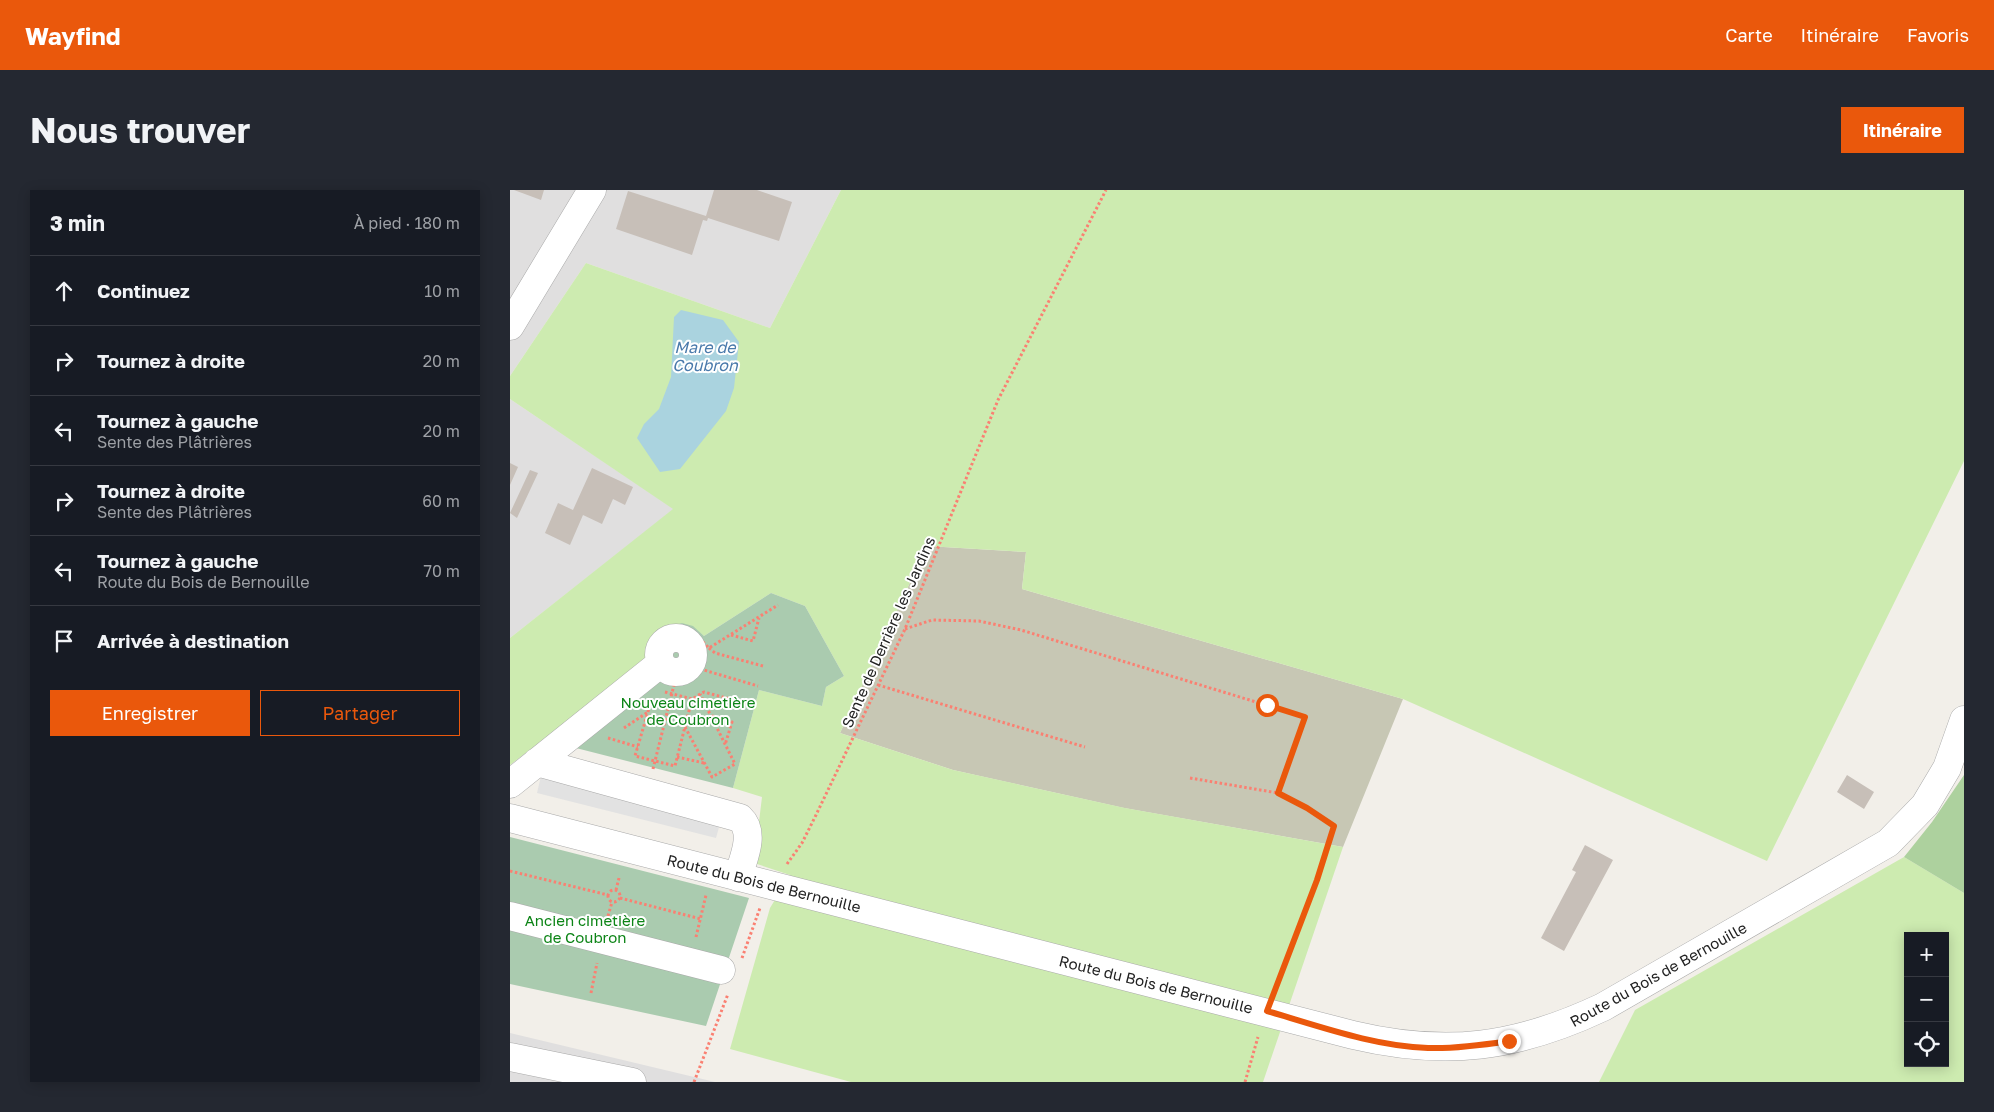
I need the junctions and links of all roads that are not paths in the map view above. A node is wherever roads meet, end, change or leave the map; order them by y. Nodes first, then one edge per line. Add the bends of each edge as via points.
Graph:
1 (592, 190) edge
2 (510, 326) edge
3 (681, 668) road end
4 (1964, 720) edge
5 (537, 762) junction
6 (510, 784) edge
7 (510, 818) edge
8 (738, 877) junction
9 (510, 916) edge
10 (730, 974) road end
11 (510, 1057) edge
12 (632, 1082) edge

1 - 2 street
3 - 5 street
4 - 8 street, Route du Bois de Bernouille via 1947,768 1925,805 1888,844 1603,1007 1564,1026 1509,1041 1429,1048 1383,1042
5 - 6 street
5 - 8 street via 740,818 748,835
7 - 8 street, Route du Bois de Bernouille
9 - 10 street
11 - 12 street

